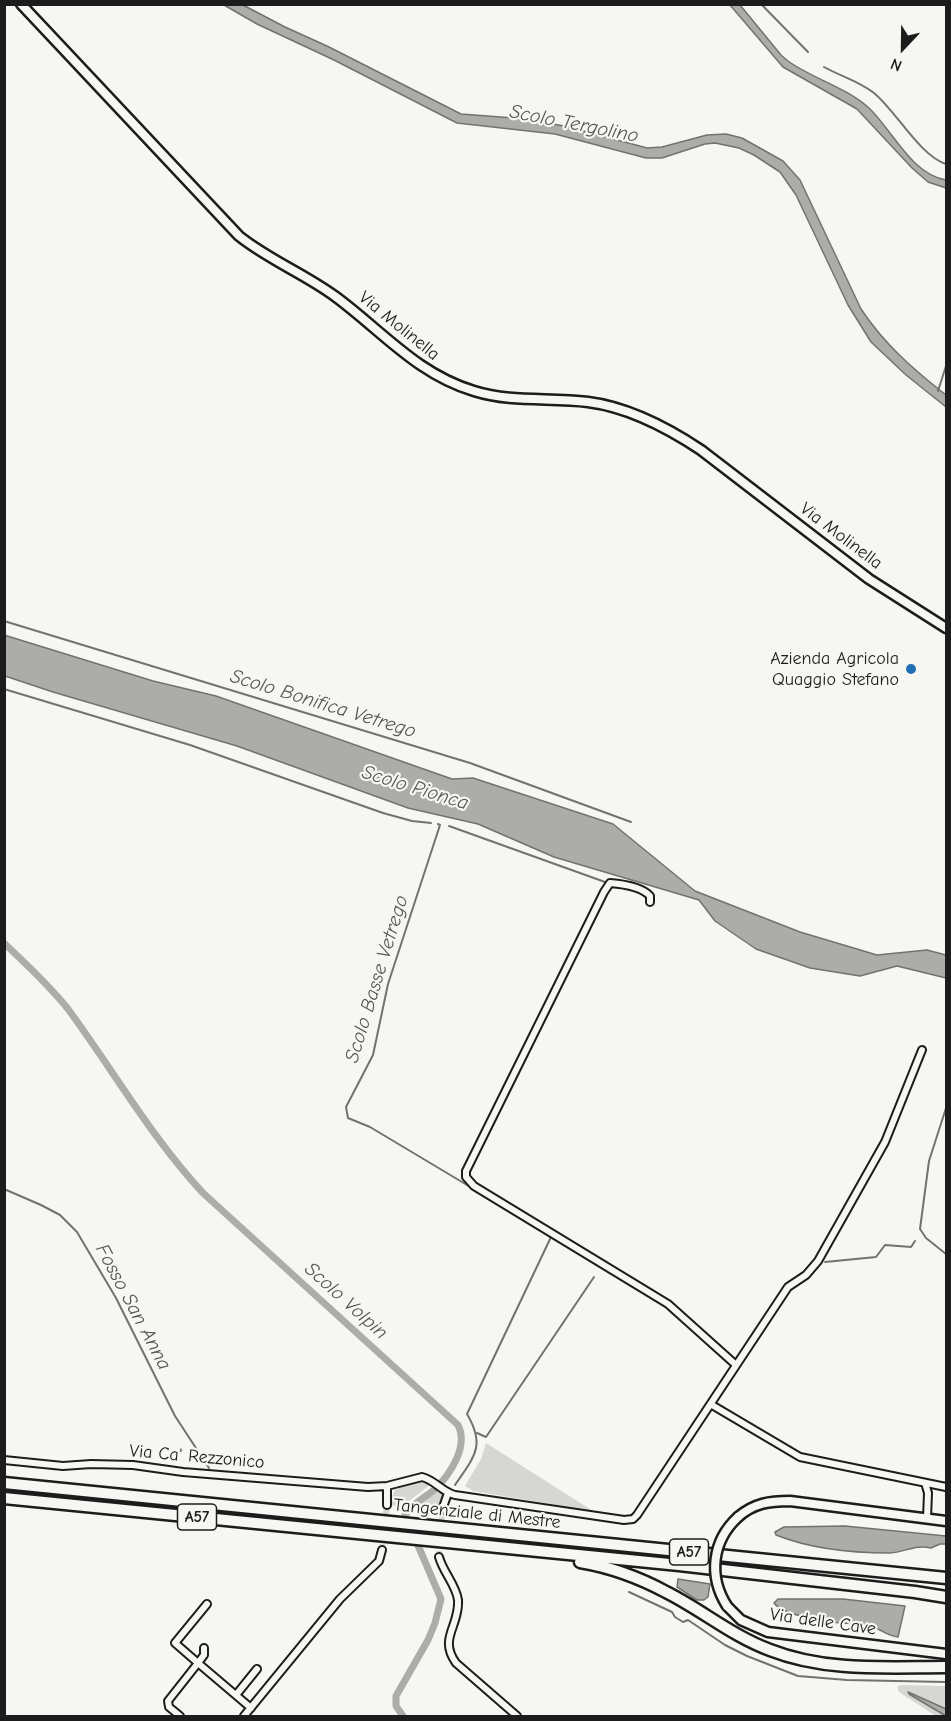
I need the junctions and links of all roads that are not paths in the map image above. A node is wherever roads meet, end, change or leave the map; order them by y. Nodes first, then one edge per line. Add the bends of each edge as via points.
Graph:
1 (21, 4) edge
2 (946, 628) edge
3 (650, 902) dead end
4 (922, 1050) dead end
5 (736, 1365) junction
6 (712, 1405) junction
7 (4, 1460) edge
8 (4, 1483) edge
9 (925, 1483) junction
10 (387, 1486) junction
11 (946, 1487) edge
12 (446, 1492) junction
13 (4, 1498) edge
14 (387, 1505) tunnel mouth
15 (442, 1510) tunnel mouth
16 (927, 1518) junction
17 (946, 1521) edge
18 (488, 1547) junction
19 (382, 1550) tunnel mouth
20 (439, 1557) tunnel mouth
21 (946, 1578) edge
22 (946, 1598) edge
23 (207, 1604) dead end
24 (204, 1648) dead end
25 (946, 1654) edge
26 (198, 1663) junction
27 (946, 1667) edge
28 (257, 1670) dead end
29 (236, 1695) junction
30 (251, 1708) junction
31 (180, 1716) edge
32 (244, 1716) edge
33 (517, 1716) edge

1 - 2 street, Via Molinella via 239,236 336,296 423,368 458,386 488,395 588,402 671,431 869,579
3 - 5 street via 647,892 610,883 466,1177 474,1186 668,1304
4 - 5 street via 885,1142 818,1261 788,1287
5 - 6 street
6 - 9 street via 800,1457
6 - 12 street via 633,1519
7 - 10 street, Via Ca' Rezzonico via 63,1466 133,1465
8 - 21 highway, Tangenziale di Mestre / A57
9 - 11 street
9 - 16 street
10 - 12 street, Via Ca' Rezzonico via 422,1477
10 - 14 street
12 - 15 street
13 - 18 highway, Tangenziale di Mestre / A57
16 - 17 street, Via delle Cave
16 - 25 street, Via delle Cave, bridge via 781,1501 760,1503 738,1516 724,1532 715,1559 716,1580 727,1606 741,1620 768,1632
18 - 22 highway, A57 via 680,1565
18 - 27 highway, A57 via 591,1563 625,1573 668,1593 745,1639 800,1660 867,1667
19 - 30 street via 380,1561 340,1599
20 - 33 street via 458,1598 448,1640 451,1656
23 - 26 street via 175,1644
24 - 26 street
26 - 29 street
26 - 31 street via 168,1701
28 - 29 street
29 - 30 street
30 - 32 street

